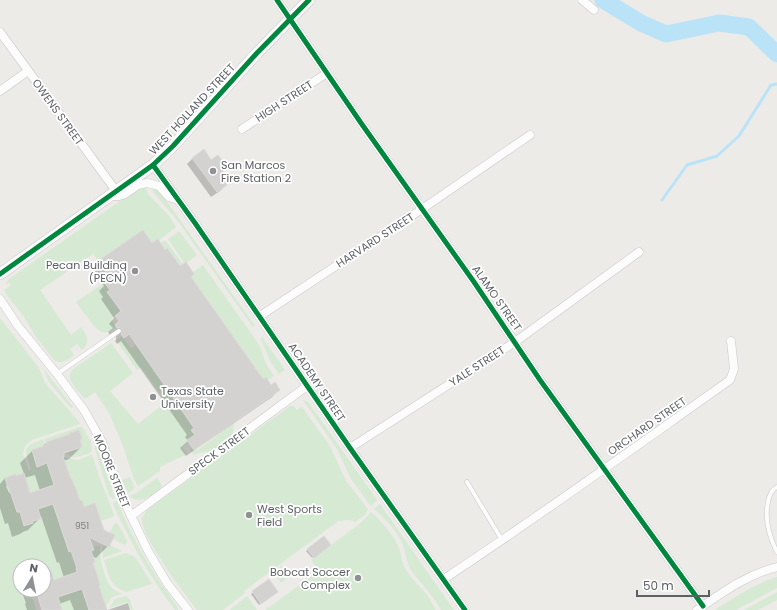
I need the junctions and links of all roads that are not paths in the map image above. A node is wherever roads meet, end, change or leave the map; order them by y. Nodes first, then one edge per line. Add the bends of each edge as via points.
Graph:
1 (278, 0) edge
2 (309, 0) edge
3 (582, 0) edge
4 (594, 10) dead end
5 (291, 19) junction
6 (0, 32) edge
7 (28, 71) junction
8 (328, 73) junction
9 (0, 91) edge
10 (242, 129) dead end
11 (530, 134) dead end
12 (153, 165) junction
13 (113, 194) junction
14 (178, 200) junction
15 (422, 209) junction
16 (639, 252) dead end
17 (0, 274) edge
18 (0, 299) edge
19 (260, 316) junction
20 (119, 331) dead end
21 (731, 341) dead end
22 (515, 342) junction
23 (57, 374) junction
24 (307, 386) junction
25 (350, 448) junction
26 (604, 469) junction
27 (467, 482) dead end
28 (777, 487) edge
29 (131, 516) junction
30 (502, 540) junction
31 (777, 552) edge
32 (777, 567) edge
33 (444, 579) junction
34 (700, 608) edge
35 (188, 610) edge
36 (465, 610) edge

1 - 5 street, ALAMO STREET
2 - 5 street, WEST HOLLAND STREET
3 - 4 street
5 - 8 street, ALAMO STREET
5 - 12 street, WEST HOLLAND STREET
6 - 7 street, OWENS STREET
7 - 9 street
7 - 13 street, OWENS STREET
8 - 10 street, HIGH STREET
8 - 15 street, ALAMO STREET
11 - 15 street, HARVARD STREET
12 - 13 street, WEST HOLLAND STREET
12 - 14 street, ACADEMY STREET
13 - 14 street via 119,196 142,183 147,183 159,186 169,197
13 - 17 street, WEST HOLLAND STREET
14 - 19 street, ACADEMY STREET
15 - 19 street, HARVARD STREET
15 - 22 street, ALAMO STREET
16 - 22 street, YALE STREET
18 - 23 street, MOORE STREET via 18,326
19 - 24 street, ACADEMY STREET
20 - 23 lane
21 - 26 street, ORCHARD STREET via 734,369 730,380
22 - 25 street, YALE STREET
22 - 26 street, ALAMO STREET
23 - 29 street, MOORE STREET via 84,410 102,442
24 - 25 street, ACADEMY STREET
24 - 29 street, SPECK STREET
25 - 33 street, ACADEMY STREET
26 - 30 street, ORCHARD STREET
26 - 34 street, ALAMO STREET
27 - 30 lane
28 - 31 lane via 770,494 766,516 770,537
29 - 35 street, MOORE STREET via 167,583
30 - 33 street, ORCHARD STREET
32 - 34 street via 742,580
33 - 36 street, ACADEMY STREET

